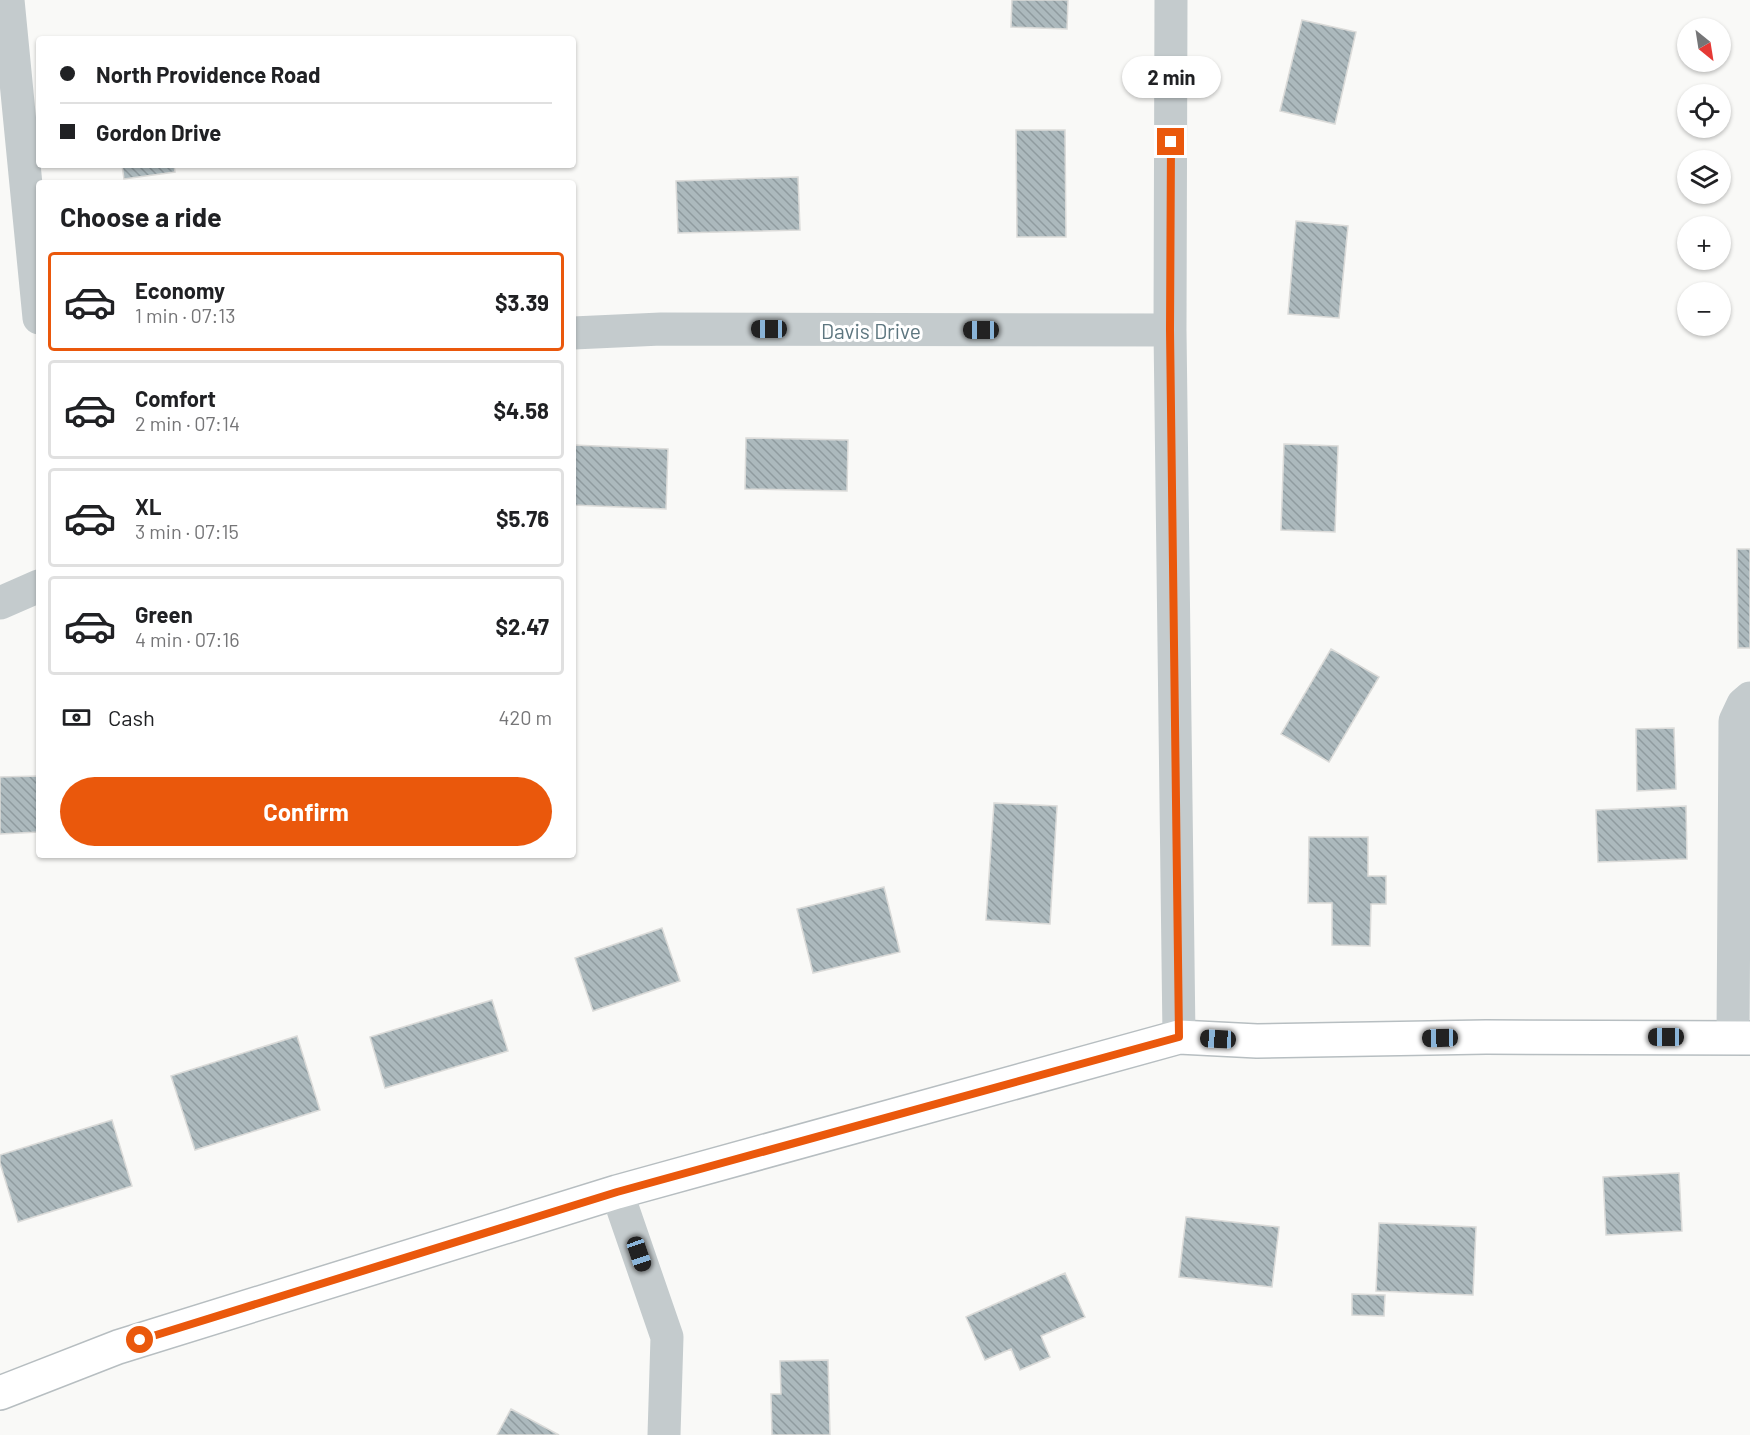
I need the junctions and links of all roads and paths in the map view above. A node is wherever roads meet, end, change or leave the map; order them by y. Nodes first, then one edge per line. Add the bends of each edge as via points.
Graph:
1 (8, 0) edge
2 (1172, 0) edge
3 (36, 287) edge
4 (1170, 330) junction
5 (576, 333) edge
6 (36, 587) edge
7 (0, 603) edge
8 (1750, 698) edge
9 (1179, 1037) junction
10 (1742, 1037) edge
11 (617, 1192) junction
12 (0, 1393) edge
13 (664, 1435) edge

1 - 3 street
2 - 4 street
4 - 5 street, Davis Drive via 661,329
4 - 9 street
6 - 7 street
8 - 10 street via 1735,721
9 - 10 main road via 1257,1041
9 - 11 main road
11 - 12 main road via 118,1347
11 - 13 street via 667,1337

